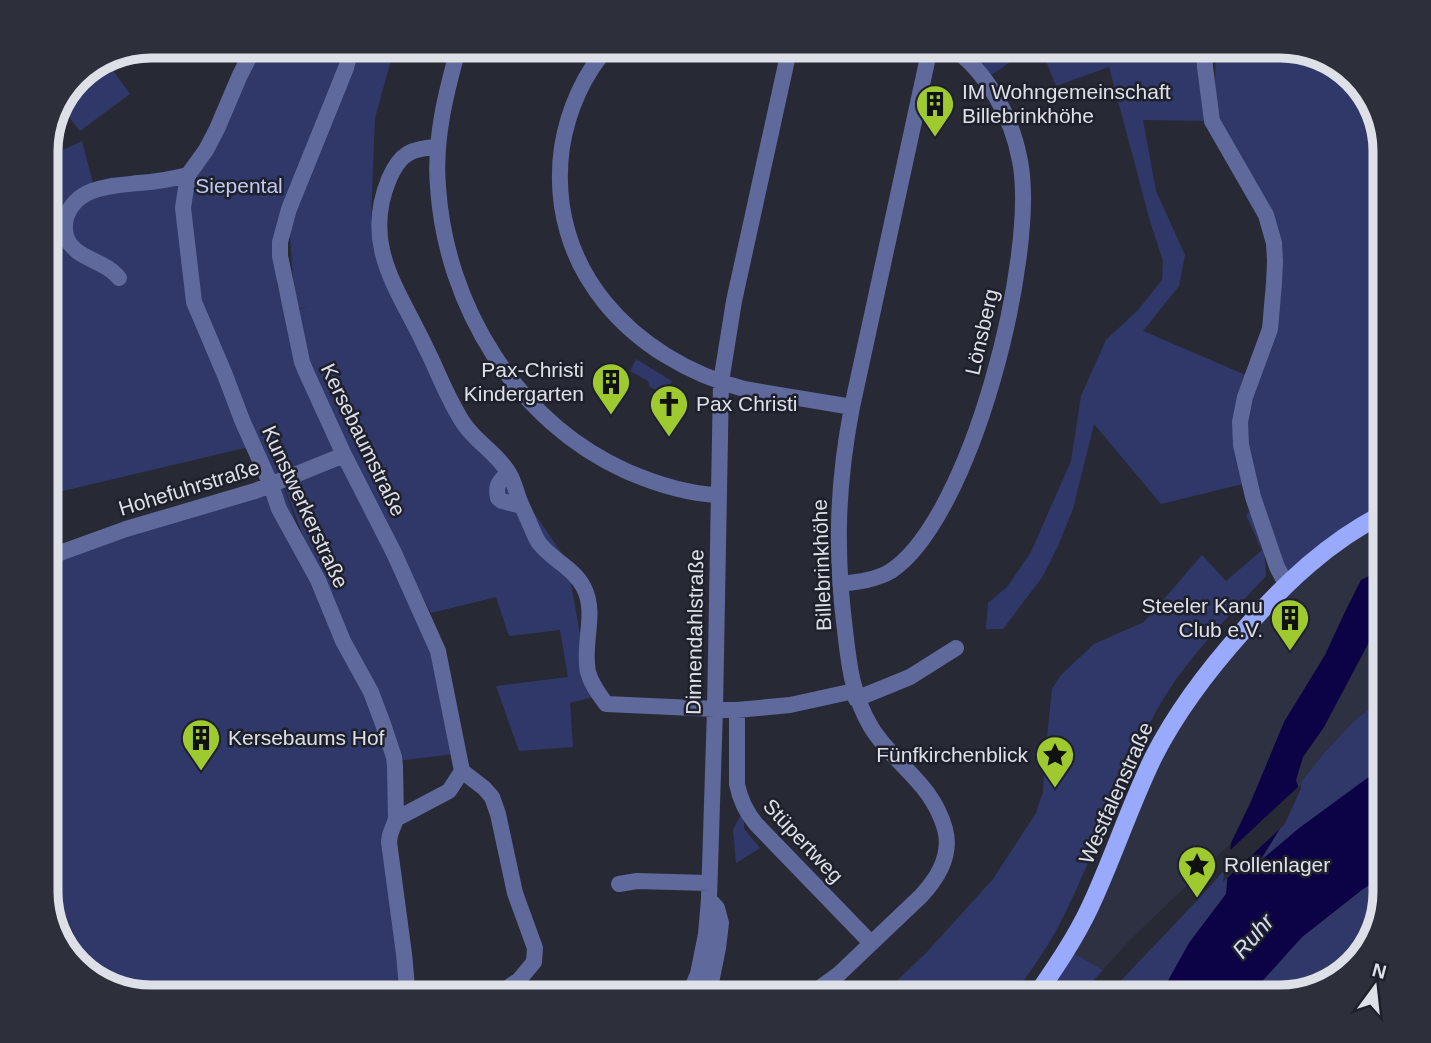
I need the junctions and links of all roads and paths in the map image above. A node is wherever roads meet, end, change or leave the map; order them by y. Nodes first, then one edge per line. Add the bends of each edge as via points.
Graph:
1 (249, 58) edge
2 (349, 58) edge
3 (456, 58) edge
4 (599, 58) edge
5 (787, 58) edge
6 (928, 58) edge
7 (965, 58) edge
8 (1205, 58) edge
9 (438, 147) junction
10 (188, 175) junction
11 (119, 278) dead end
12 (721, 382) junction
13 (852, 407) junction
14 (344, 455) junction
15 (271, 485) junction
16 (719, 495) junction
17 (1373, 520) edge
18 (58, 554) edge
19 (840, 584) junction
20 (1286, 584) junction
21 (956, 648) dead end
22 (855, 695) junction
23 (715, 709) junction
24 (737, 710) junction
25 (462, 771) junction
26 (396, 819) junction
27 (619, 884) dead end
28 (709, 891) junction
29 (871, 943) junction
30 (407, 985) edge
31 (512, 985) edge
32 (693, 985) edge
33 (711, 985) edge
34 (823, 985) edge
35 (1044, 985) edge

1 - 10 street, Kunstwerkerstraße via 217,129
2 - 14 street, Kersebaumstraße via 280,242 302,362
3 - 9 street
4 - 12 street via 579,91 563,140 561,197 569,239 592,286 629,329 665,355
5 - 12 street, Dinnendahlstraße via 734,301
6 - 13 street, Billebrinkhöhe
7 - 19 street, Lönsberg via 997,99 1021,163 1022,222 1010,311 980,421 930,528 890,571
8 - 20 street via 1212,121 1266,215 1274,243 1270,329 1240,422 1253,497
9 - 16 street via 440,208 452,265 482,337 517,387 568,436 597,456 661,485
9 - 23 street via 410,151 401,159 388,181 379,219 386,269 446,394 474,438 512,478 539,542 585,590 588,672 606,704
10 - 11 street via 100,188 72,206 65,223 68,242
10 - 15 street, Kunstwerkerstraße via 184,208 194,302
12 - 13 street
12 - 16 street, Dinnendahlstraße
13 - 19 street, Billebrinkhöhe via 839,499
14 - 15 street, Hohefuhrstraße
14 - 25 street, Kersebaumstraße via 438,651
15 - 18 street, Hohefuhrstraße
15 - 26 street, Kunstwerkerstraße via 371,692 394,757
16 - 23 street, Dinnendahlstraße
17 - 20 main road, Westfalenstraße via 1332,546
19 - 22 street, Billebrinkhöhe
20 - 35 main road, Westfalenstraße via 1224,652 1176,718 1145,777 1090,909
21 - 22 street via 910,677
22 - 24 street
22 - 29 street, Billebrinkhöhe via 877,737 926,791 947,839 936,878
23 - 24 street
23 - 28 street, Dinnendahlstraße
24 - 29 street, Stüpertweg via 737,784 744,807
25 - 26 street via 449,791
25 - 31 street via 492,797 515,893 535,948 534,962
26 - 30 street, Kunstwerkerstraße via 389,842
27 - 28 street via 637,881
28 - 32 street, Dinnendahlstraße via 706,934
28 - 33 street via 721,923
29 - 34 street, Billebrinkhöhe

